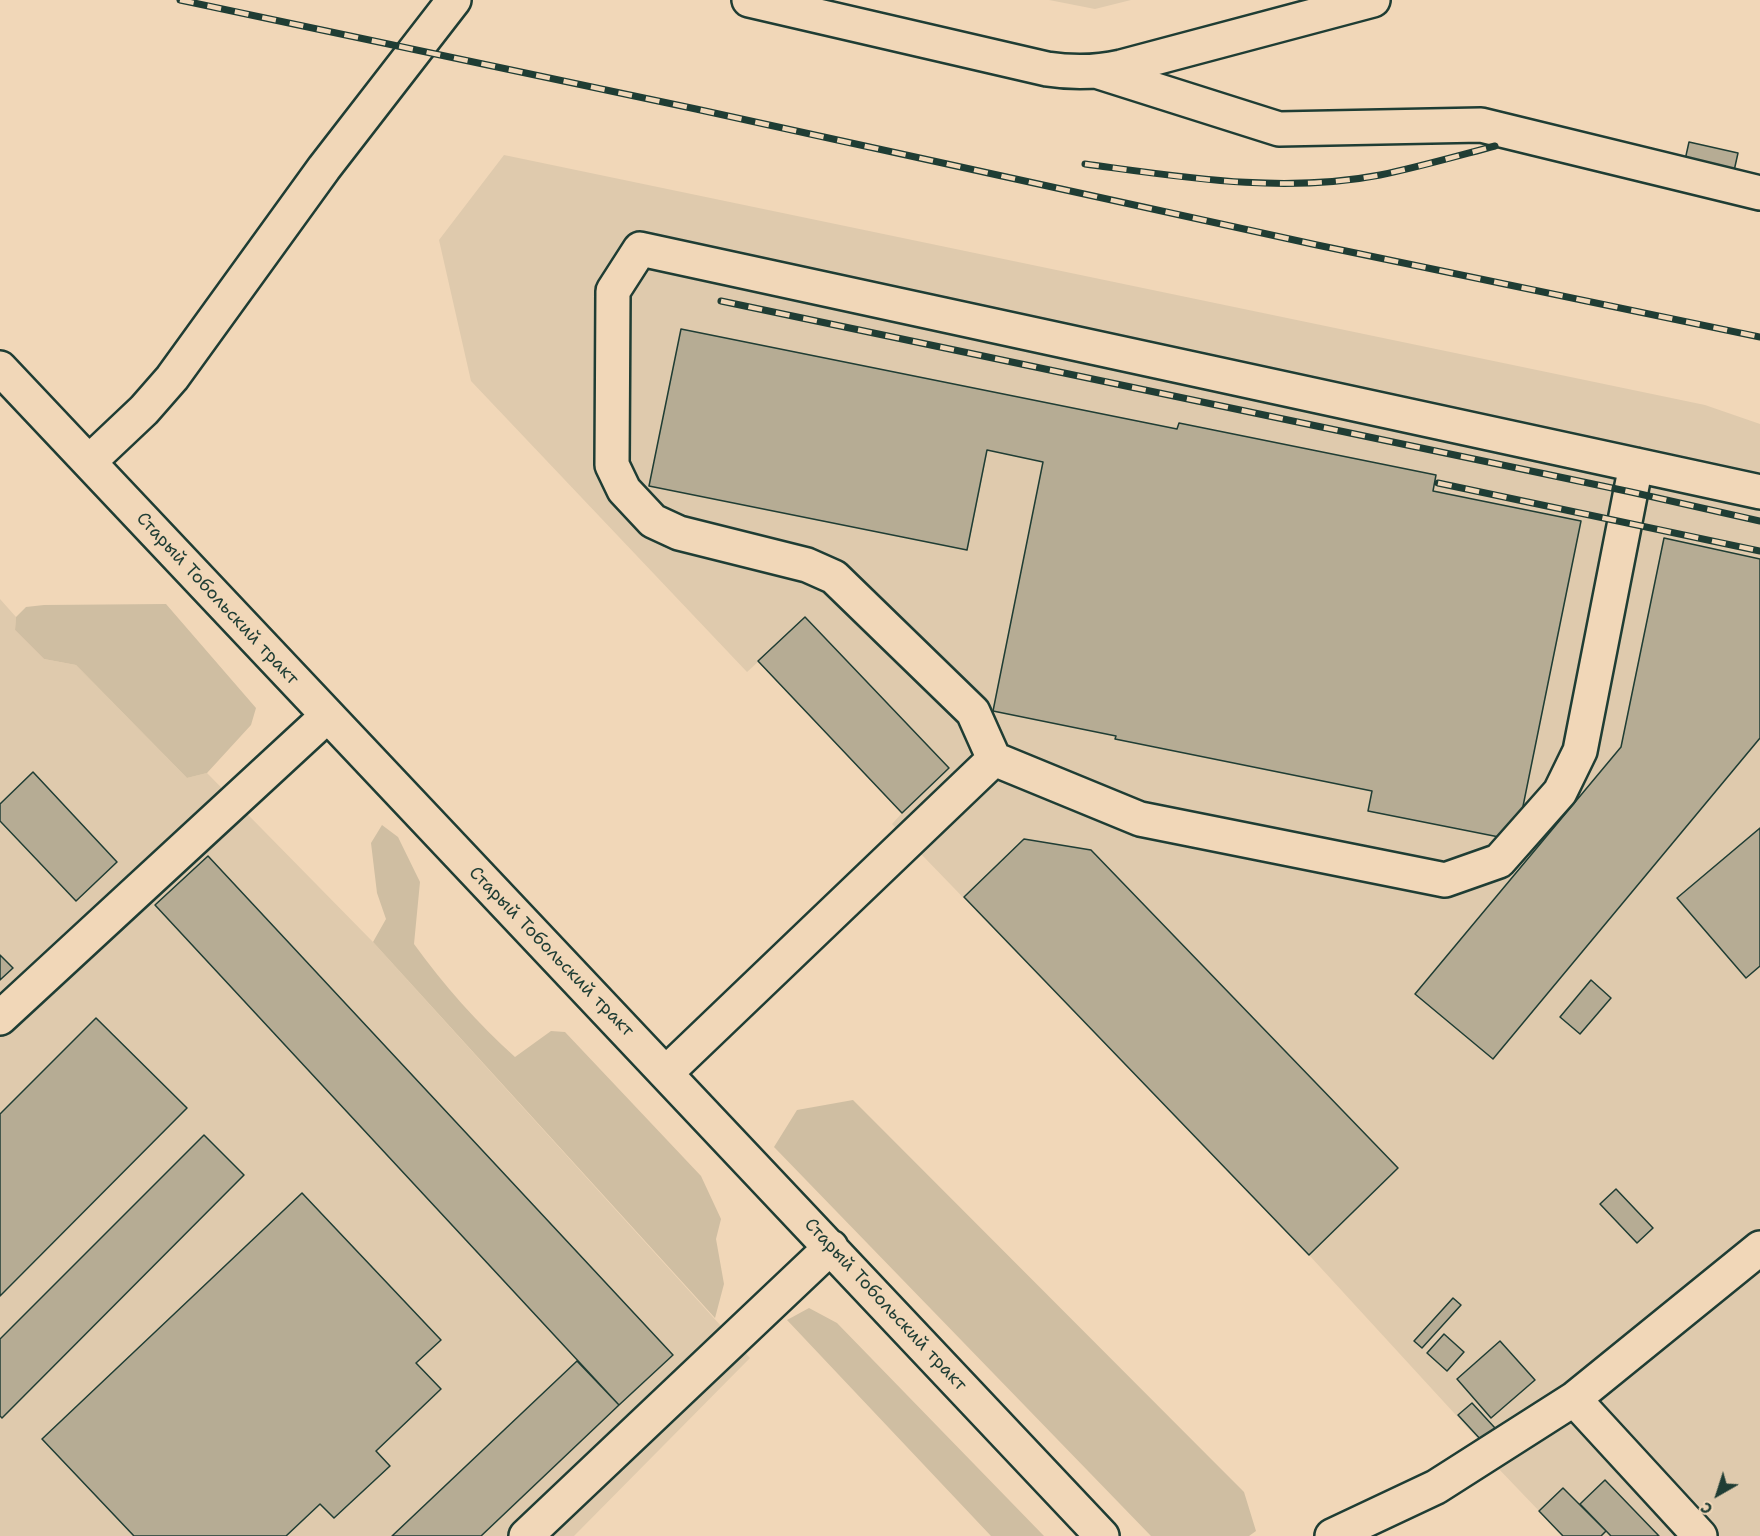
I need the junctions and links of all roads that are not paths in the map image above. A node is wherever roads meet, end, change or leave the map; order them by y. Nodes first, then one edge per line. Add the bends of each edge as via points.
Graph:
1 (454, 0) edge
2 (749, 0) edge
3 (1373, 0) edge
4 (1099, 72) junction
5 (1760, 194) edge
6 (0, 368) edge
7 (89, 462) junction
8 (1636, 465) junction
9 (1760, 492) edge
10 (327, 716) junction
11 (994, 759) junction
12 (0, 1018) edge
13 (666, 1073) junction
14 (831, 1247) junction
15 (1760, 1248) edge
16 (1574, 1399) junction
17 (526, 1536) edge
18 (1102, 1536) edge
19 (1332, 1536) edge
20 (1700, 1536) edge

1 - 7 street via 324,168 172,378
2 - 4 street via 1047,69
3 - 4 street
4 - 5 street via 1279,129 1481,125
6 - 7 street, Старый Тобольский тракт
7 - 10 street, Старый Тобольский тракт
8 - 9 street
8 - 11 street via 1580,751 1560,792 1499,861 1445,880 1140,819
8 - 11 street via 640,249 613,291 612,465 624,489 653,520 678,533 807,565 834,577 973,712
10 - 12 street
10 - 13 street, Старый Тобольский тракт
11 - 13 street
13 - 14 street, Старый Тобольский тракт
14 - 17 street
14 - 18 street, Старый Тобольский тракт
15 - 16 street
16 - 19 street via 1436,1487
16 - 20 street

